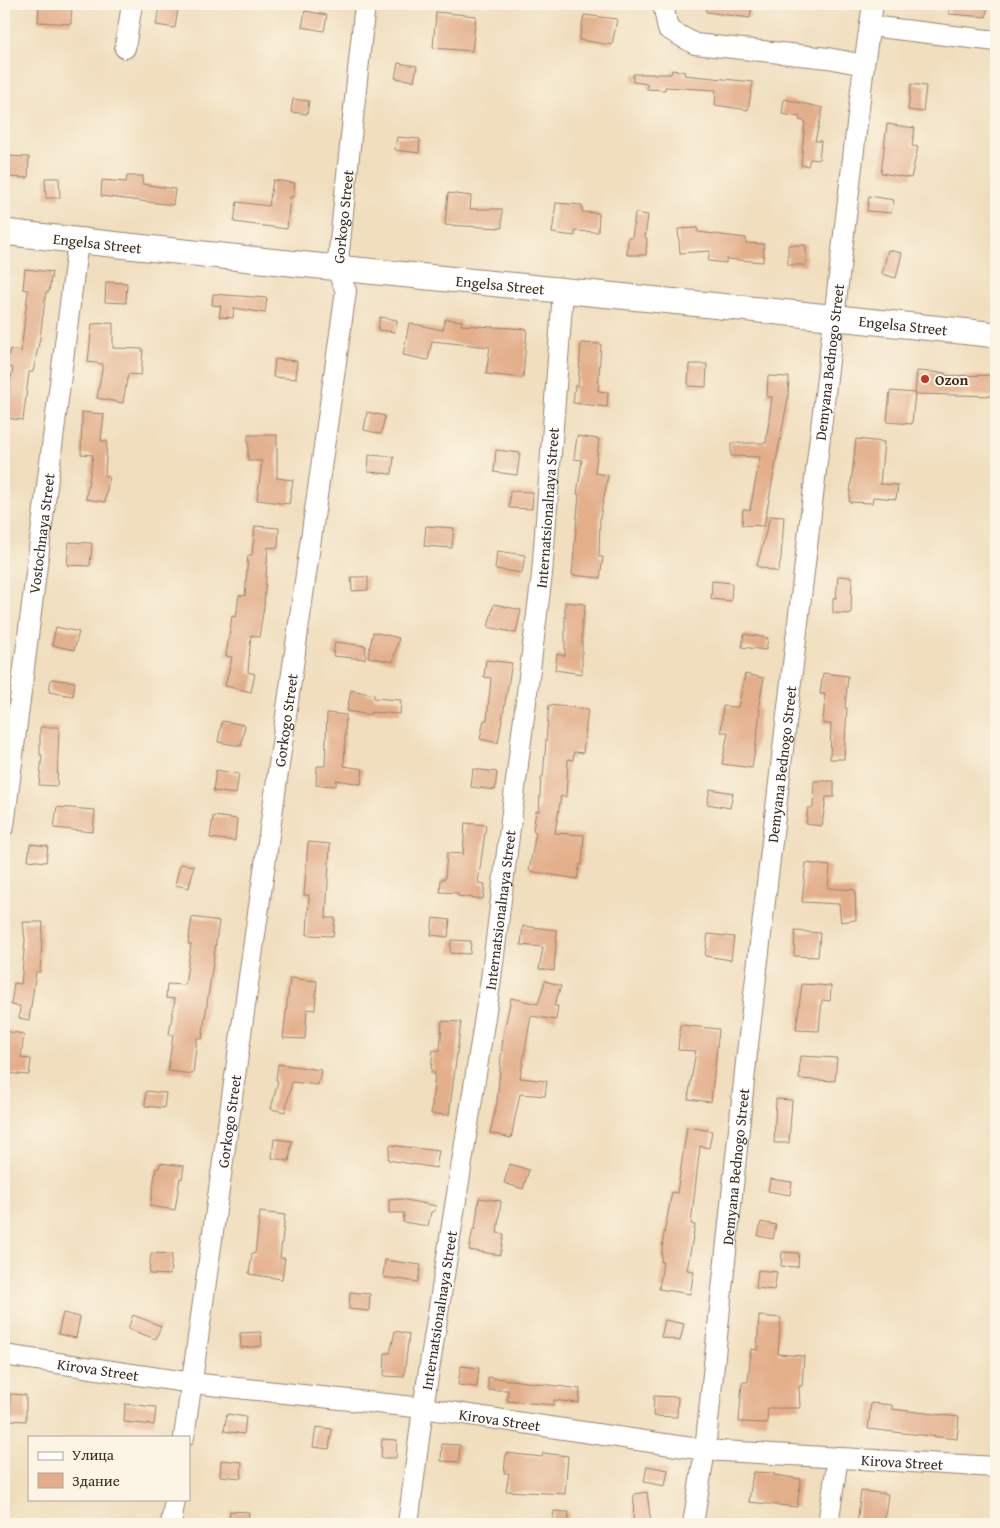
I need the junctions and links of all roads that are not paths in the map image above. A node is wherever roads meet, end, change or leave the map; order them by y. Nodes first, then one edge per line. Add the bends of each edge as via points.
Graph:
1 (132, 4) edge
2 (365, 4) edge
3 (662, 4) edge
4 (873, 4) edge
5 (870, 26) junction
6 (996, 41) edge
7 (125, 48) dead end
8 (864, 65) junction
9 (4, 232) edge
10 (78, 241) junction
11 (337, 270) junction
12 (563, 292) junction
13 (836, 317) junction
14 (996, 335) edge
15 (4, 826) edge
16 (4, 1354) edge
17 (192, 1383) junction
18 (423, 1408) junction
19 (184, 1436) edge
20 (705, 1450) junction
21 (838, 1457) junction
22 (996, 1467) edge
23 (175, 1500) edge
24 (171, 1524) edge
25 (408, 1524) edge
26 (693, 1524) edge
27 (828, 1524) edge

1 - 7 street
2 - 11 street, Gorkogo Street
3 - 8 street via 668,29 695,44 828,58
4 - 5 street, Demyana Bednogo Street
5 - 6 street
5 - 8 street, Demyana Bednogo Street
8 - 13 street, Demyana Bednogo Street
9 - 10 street, Engelsa Street
10 - 11 street, Engelsa Street
10 - 15 street, Vostochnaya Street
11 - 12 street, Engelsa Street
11 - 17 street, Gorkogo Street via 346,291
12 - 13 street, Engelsa Street
12 - 18 street, Internatsionalnaya Street via 540,584 491,979
13 - 14 street, Engelsa Street
13 - 20 street, Demyana Bednogo Street via 748,1053
16 - 17 street, Kirova Street
17 - 18 street, Kirova Street
17 - 19 street, Gorkogo Street
18 - 20 street, Kirova Street
18 - 25 street, Internatsionalnaya Street
20 - 21 street, Kirova Street
20 - 26 street, Demyana Bednogo Street
21 - 22 street, Kirova Street
21 - 27 street
23 - 24 street

